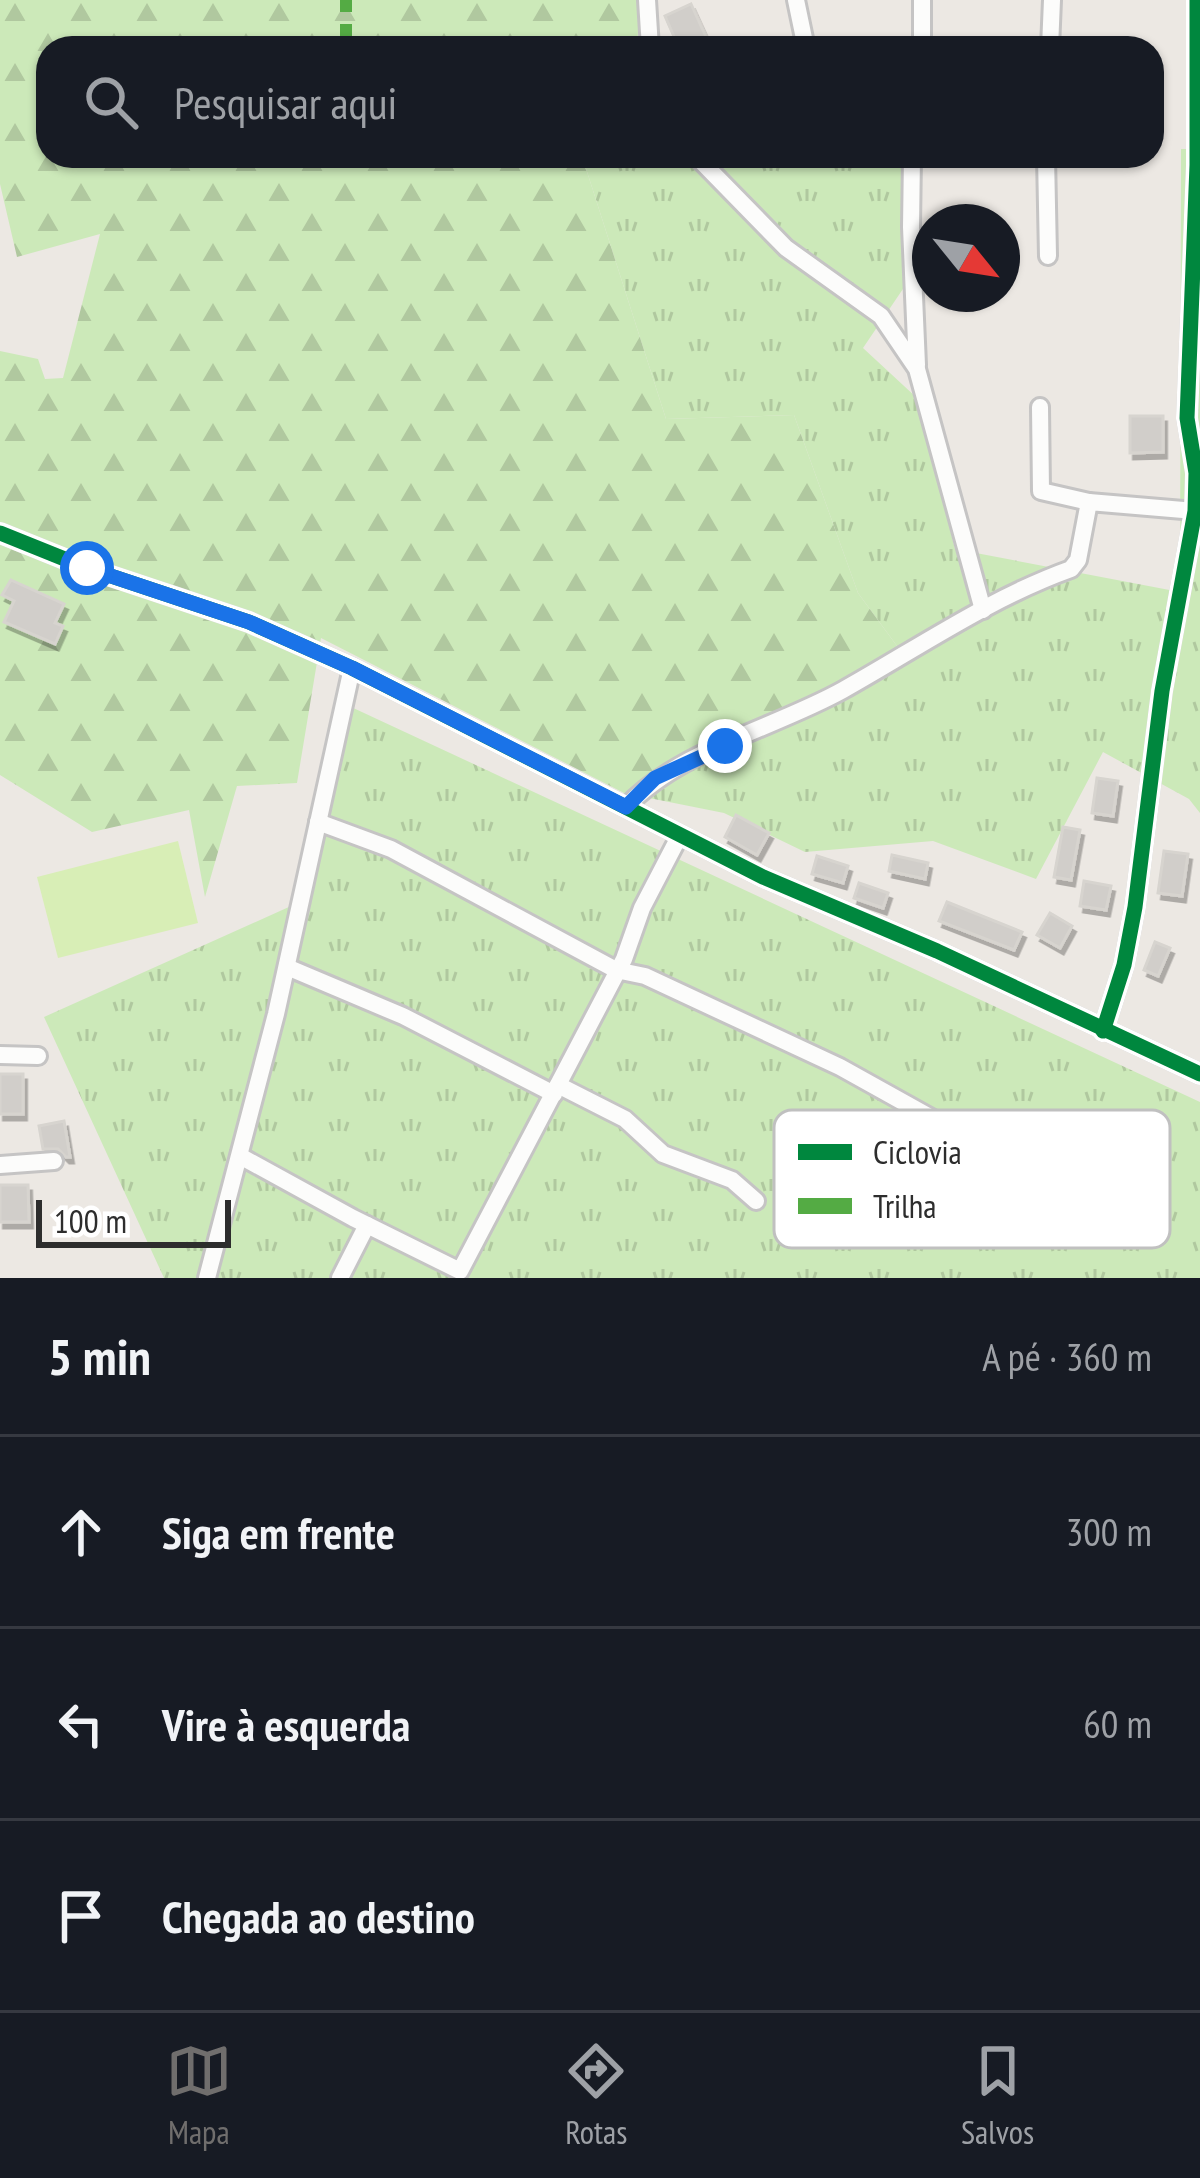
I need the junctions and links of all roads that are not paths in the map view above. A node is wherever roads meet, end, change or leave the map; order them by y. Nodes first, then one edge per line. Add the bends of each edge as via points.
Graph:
1 (646, 0) edge
2 (796, 0) edge
3 (922, 0) edge
4 (1052, 0) edge
5 (1198, 8) edge
6 (649, 36) edge
7 (804, 36) edge
8 (922, 36) edge
9 (1050, 36) edge
10 (1198, 150) edge
11 (708, 168) edge
12 (909, 168) edge
13 (1046, 168) edge
14 (1048, 256) dead end
15 (917, 369) junction
16 (1040, 407) dead end
17 (1198, 473) edge
18 (1089, 502) junction
19 (1195, 511) junction
20 (0, 533) edge
21 (983, 610) junction
22 (352, 668) junction
23 (626, 807) junction
24 (319, 822) junction
25 (680, 835) junction
26 (286, 967) junction
27 (616, 970) junction
28 (1102, 1031) junction
29 (0, 1055) edge
30 (38, 1056) dead end
31 (1200, 1074) edge
32 (556, 1089) junction
33 (917, 1110) edge
34 (240, 1156) junction
35 (53, 1162) dead end
36 (0, 1165) edge
37 (755, 1201) dead end
38 (367, 1225) junction
39 (459, 1274) edge
40 (207, 1278) edge
41 (340, 1278) edge

1 - 6 street
2 - 7 street
3 - 8 street
4 - 9 street
5 - 10 street
10 - 17 street via 1187,418
11 - 15 street via 786,248 880,316
12 - 15 street
13 - 14 street
15 - 21 street
16 - 18 street via 1041,491
17 - 19 street
18 - 19 street
18 - 21 street via 1071,569
19 - 28 street via 1135,907
20 - 22 street via 249,622
21 - 23 street via 843,690 655,778
22 - 23 street
22 - 24 street
23 - 25 street
24 - 26 street
24 - 27 street via 392,849
25 - 27 street
25 - 28 street
26 - 32 street
26 - 34 street
27 - 32 street
27 - 33 street via 645,976
28 - 31 street
29 - 30 street
32 - 37 street via 625,1119 663,1154 732,1180
32 - 39 street
34 - 38 street
34 - 40 street
35 - 36 street
38 - 39 street
38 - 41 street

